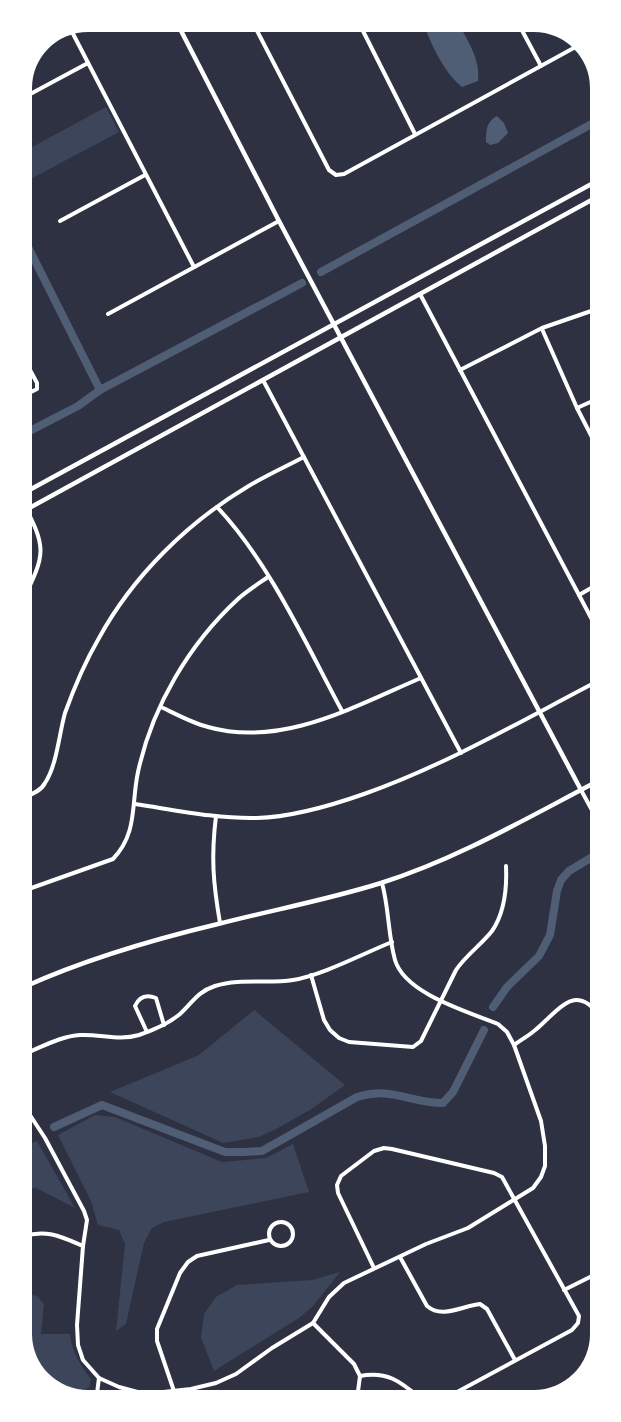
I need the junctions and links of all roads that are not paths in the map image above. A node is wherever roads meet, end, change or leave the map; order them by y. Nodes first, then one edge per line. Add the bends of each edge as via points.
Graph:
1 (183, 32) edge
2 (258, 32) edge
3 (364, 32) edge
4 (523, 32) edge
5 (73, 34) edge
6 (573, 48) edge
7 (88, 63) junction
8 (541, 66) junction
9 (32, 93) edge
10 (415, 134) junction
11 (145, 175) junction
12 (590, 186) edge
13 (590, 201) edge
14 (60, 221) dead end
15 (279, 221) junction
16 (194, 267) junction
17 (420, 294) junction
18 (590, 311) edge
19 (108, 314) dead end
20 (334, 326) junction
21 (542, 328) junction
22 (340, 337) junction
23 (460, 370) junction
24 (32, 374) edge
25 (263, 380) junction
26 (32, 392) edge
27 (590, 402) edge
28 (577, 408) junction
29 (590, 433) edge
30 (304, 457) junction
31 (32, 489) edge
32 (32, 506) edge
33 (217, 507) junction
34 (32, 521) edge
35 (268, 577) junction
36 (32, 581) edge
37 (590, 589) edge
38 (579, 595) junction
39 (590, 616) edge
40 (421, 678) junction
41 (590, 685) edge
42 (161, 707) junction
43 (342, 711) junction
44 (541, 711) junction
45 (461, 753) junction
46 (590, 785) edge
47 (581, 790) junction
48 (32, 794) edge
49 (135, 804) junction
50 (590, 807) edge
51 (216, 816) junction
52 (506, 866) dead end
53 (382, 883) junction
54 (32, 888) edge
55 (220, 923) junction
56 (392, 942) junction
57 (311, 975) junction
58 (32, 984) edge
59 (441, 1000) junction
60 (590, 1005) edge
61 (164, 1025) junction
62 (147, 1032) junction
63 (514, 1045) junction
64 (32, 1051) edge
65 (32, 1118) edge
66 (514, 1199) junction
67 (32, 1233) edge
68 (270, 1240) junction
69 (83, 1245) junction
70 (400, 1257) junction
71 (374, 1268) junction
72 (590, 1277) edge
73 (564, 1290) junction
74 (313, 1323) junction
75 (516, 1360) junction
76 (360, 1376) junction
77 (99, 1378) junction
78 (97, 1390) edge
79 (130, 1390) edge
80 (172, 1390) edge
81 (182, 1390) edge
82 (358, 1390) edge
83 (409, 1390) edge
84 (461, 1390) edge

1 - 15 street
2 - 10 street via 328,170 344,174
3 - 10 street
4 - 8 street
5 - 7 street
6 - 8 street
7 - 9 street
7 - 11 street
8 - 10 street
11 - 14 street
11 - 16 street
12 - 20 street
13 - 17 street
15 - 16 street
15 - 20 street
16 - 19 street
17 - 22 street
17 - 23 street
18 - 21 street
20 - 22 street
20 - 31 street
21 - 23 street
21 - 28 street
22 - 25 street
22 - 44 street
23 - 38 street
24 - 26 street via 37,389
25 - 30 street
25 - 32 street
27 - 28 street
28 - 29 street
30 - 33 street
30 - 40 street
33 - 35 street
33 - 48 street via 155,561 124,598 83,669 65,714 47,780
34 - 36 street via 39,532 42,552
35 - 42 street via 239,598 195,648 172,681
35 - 43 street
37 - 38 street
38 - 39 street
40 - 43 street
40 - 45 street
41 - 44 street
42 - 43 street via 207,727 251,733 279,731
42 - 49 street via 145,746
44 - 45 street
44 - 47 street
45 - 51 street via 385,787 328,806 258,818
46 - 47 street
47 - 50 street
47 - 53 street via 486,840
49 - 51 street
49 - 54 street via 129,836 113,859
51 - 55 street via 213,881
52 - 59 street via 507,886 498,919 491,932 463,959
53 - 55 street
53 - 56 street
55 - 58 street via 97,958
56 - 57 street
56 - 59 street via 403,974
57 - 59 street via 324,1020 339,1038 349,1042 413,1047 421,1041
57 - 61 street via 293,980 218,985 194,998 183,1012
59 - 63 street via 498,1024
60 - 63 street via 576,1000 567,1002
61 - 62 street
61 - 62 street via 156,998 142,997 135,1006
62 - 64 street via 125,1039 71,1036
63 - 66 street via 541,1121 545,1166 533,1188
65 - 69 street via 84,1211 87,1220
66 - 70 street via 468,1227
66 - 71 street via 502,1177 494,1173 392,1149 374,1151 341,1176 337,1185
66 - 73 street
67 - 69 street via 48,1232
68 - 68 street via 276,1246 288,1245 293,1238 292,1229 284,1222 276,1223 270,1228
68 - 80 street via 197,1256 184,1268 157,1329
69 - 77 street via 78,1345 83,1360
70 - 71 street
70 - 75 street via 434,1311 480,1304 487,1309
71 - 74 street via 344,1283 329,1297
72 - 73 street
73 - 75 street via 579,1316 578,1323
74 - 76 street via 354,1364
74 - 81 street via 236,1374 216,1383
75 - 84 street
76 - 82 street
76 - 83 street via 386,1375
77 - 78 street
77 - 79 street

